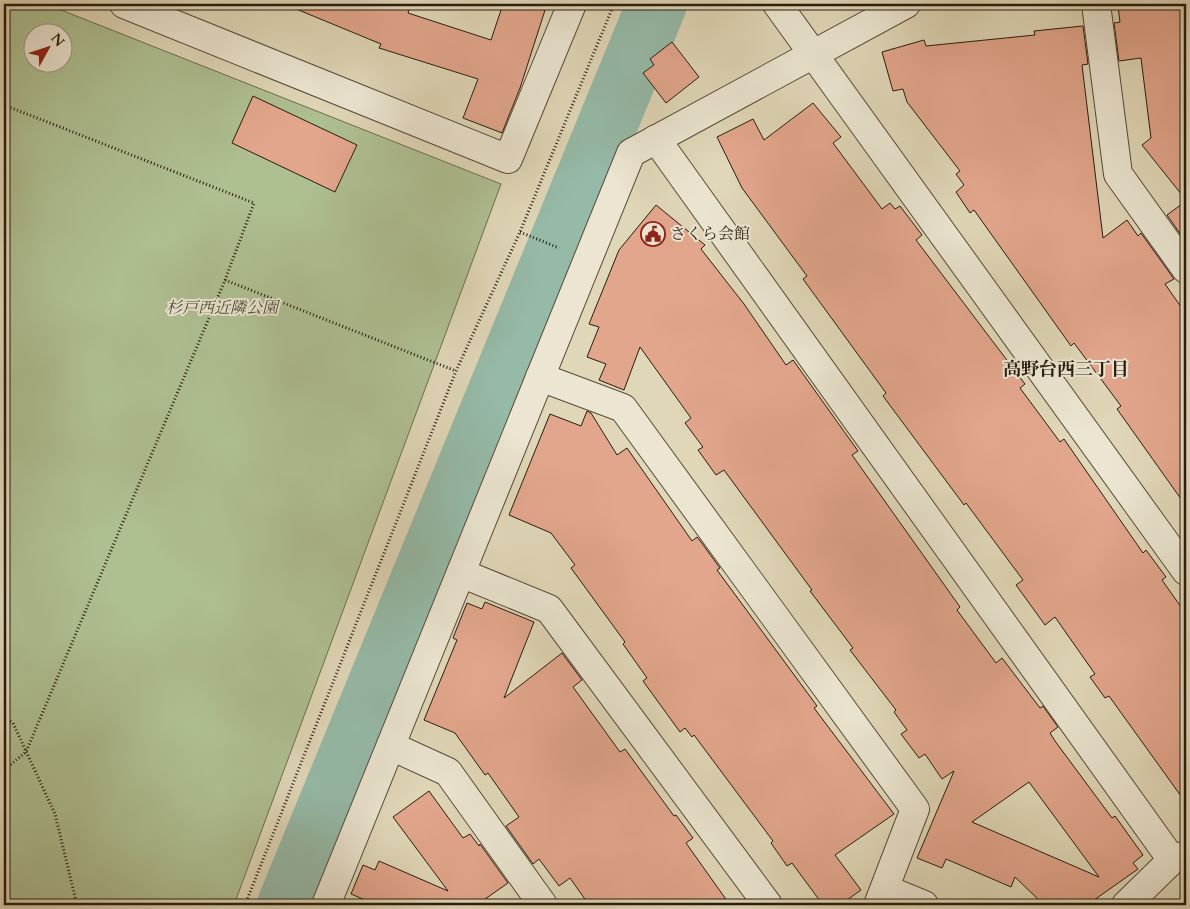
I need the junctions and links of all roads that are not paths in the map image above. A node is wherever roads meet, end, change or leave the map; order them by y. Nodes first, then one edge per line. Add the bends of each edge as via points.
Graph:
1 (124, 4) edge
2 (572, 4) edge
3 (776, 4) edge
4 (906, 4) edge
5 (1096, 4) edge
6 (813, 54) junction
7 (656, 139) junction
8 (1186, 270) edge
9 (540, 377) junction
10 (1186, 571) edge
11 (461, 573) junction
12 (391, 746) junction
13 (1179, 857) edge
14 (881, 897) edge
15 (326, 905) edge
16 (543, 905) edge
17 (768, 905) edge
18 (924, 905) edge
19 (1126, 905) edge

1 - 2 street via 508,159
3 - 6 street
4 - 6 street
5 - 8 street via 1118,174
6 - 7 street
6 - 10 street
7 - 9 street via 631,153
7 - 13 street
9 - 11 street
9 - 14 street via 624,408 915,809
11 - 12 street
11 - 17 street via 549,609
12 - 15 street
12 - 16 street via 448,772
13 - 19 street
14 - 18 street

